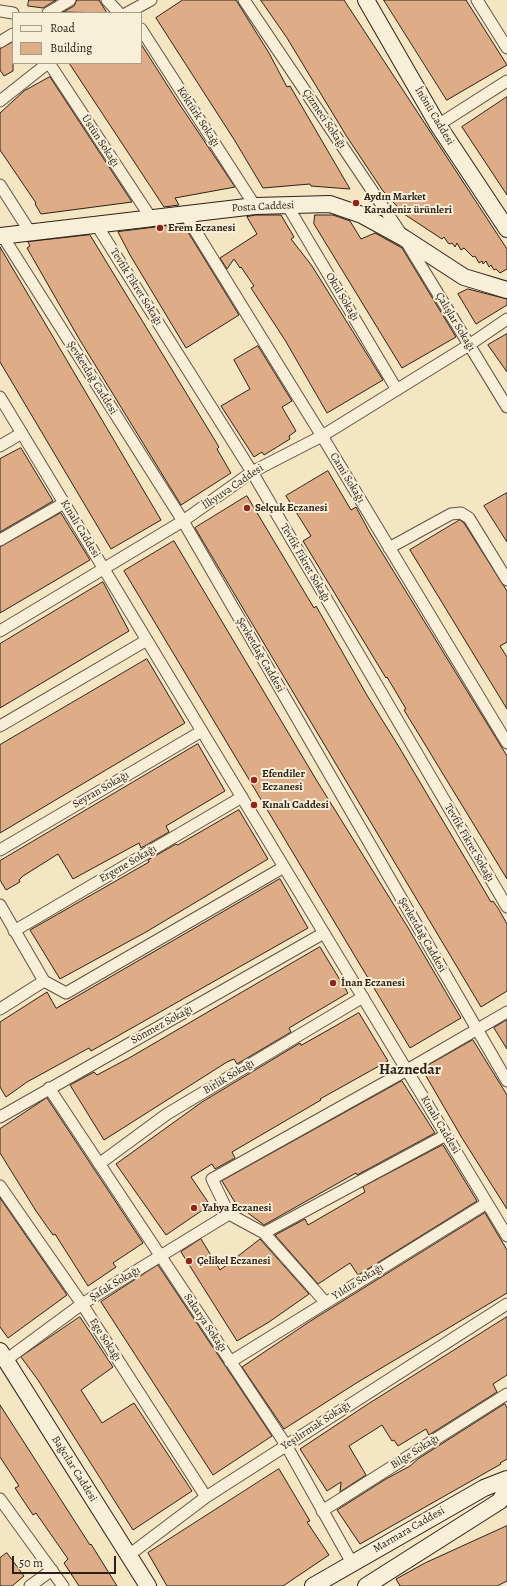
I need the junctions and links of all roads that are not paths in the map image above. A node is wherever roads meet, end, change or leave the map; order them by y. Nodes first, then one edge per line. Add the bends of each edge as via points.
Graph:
1 (70, 0) edge
2 (107, 0) edge
3 (151, 0) edge
4 (244, 0) edge
5 (366, 0) edge
6 (477, 0) edge
7 (0, 11) edge
8 (50, 12) edge
9 (125, 12) edge
10 (129, 12) edge
11 (12, 13) edge
12 (142, 31) edge
13 (12, 35) edge
14 (0, 42) edge
15 (507, 48) edge
16 (48, 64) edge
17 (50, 64) edge
18 (507, 81) edge
19 (0, 101) edge
20 (438, 125) junction
21 (0, 185) edge
22 (287, 205) junction
23 (256, 206) junction
24 (184, 214) junction
25 (151, 218) junction
26 (96, 224) junction
27 (507, 229) edge
28 (30, 232) junction
29 (1, 236) edge
30 (404, 238) junction
31 (507, 290) edge
32 (507, 319) edge
33 (469, 345) junction
34 (397, 390) junction
35 (0, 397) edge
36 (507, 407) edge
37 (22, 433) junction
38 (322, 436) junction
39 (0, 446) edge
40 (252, 472) junction
41 (64, 503) junction
42 (183, 521) junction
43 (0, 540) edge
44 (389, 548) junction
45 (104, 569) junction
46 (507, 580) edge
47 (0, 631) edge
48 (147, 640) junction
49 (0, 726) edge
50 (202, 731) junction
51 (507, 744) edge
52 (242, 797) junction
53 (0, 850) edge
54 (284, 867) junction
55 (507, 907) edge
56 (1, 908) edge
57 (14, 931) junction
58 (324, 933) junction
59 (44, 981) junction
60 (363, 997) junction
61 (0, 1009) edge
62 (507, 1012) edge
63 (476, 1029) junction
64 (407, 1070) junction
65 (507, 1081) edge
66 (49, 1088) junction
67 (1, 1115) edge
68 (446, 1135) junction
69 (99, 1164) junction
70 (0, 1186) edge
71 (487, 1203) junction
72 (229, 1214) junction
73 (264, 1233) junction
74 (507, 1236) edge
75 (160, 1256) junction
76 (326, 1303) junction
77 (82, 1304) junction
78 (507, 1304) edge
79 (3, 1356) edge
80 (230, 1362) junction
81 (507, 1394) edge
82 (286, 1445) junction
83 (507, 1479) edge
84 (507, 1488) edge
85 (206, 1497) junction
86 (0, 1499) edge
87 (322, 1511) junction
88 (129, 1555) junction
89 (352, 1563) junction
90 (52, 1570) junction
91 (373, 1584) edge
92 (30, 1586) edge
93 (63, 1586) edge
94 (148, 1586) edge
95 (313, 1586) edge

1 - 8 street
2 - 9 street
3 - 10 street
4 - 30 street, Çizmeci Sokağı
5 - 20 main road, İnönü Caddesi
6 - 15 street
7 - 11 street
12 - 23 street, Köktürk Sokağı
13 - 14 street
16 - 19 street
17 - 25 street, Üstün Sokağı
18 - 20 street
20 - 27 main road, İnönü Caddesi
21 - 28 street
22 - 23 main road, Posta Caddesi
22 - 30 main road, Posta Caddesi via 330,204 362,215
22 - 34 street, Okul Sokağı
23 - 24 main road, Posta Caddesi
24 - 25 main road, Posta Caddesi
24 - 38 street, Cami Sokağı
25 - 26 main road, Posta Caddesi
26 - 28 main road, Posta Caddesi
26 - 40 street, Tevfik Fikret Sokağı
28 - 29 main road, Posta Caddesi
29 - 42 street, Şevketdağ Caddesi
30 - 31 main road, Posta Caddesi via 464,277
30 - 33 street, Çalışlar Sokağı
32 - 33 street, İlkyuva Caddesi
33 - 34 street, İlkyuva Caddesi
33 - 36 street, Çalışlar Sokağı
34 - 38 street, İlkyuva Caddesi
35 - 37 street, Kınalı Caddesi
37 - 39 street
37 - 41 street, Kınalı Caddesi
38 - 40 street, İlkyuva Caddesi
38 - 44 street, Cami Sokağı
40 - 42 street, İlkyuva Caddesi
40 - 55 street, Tevfik Fikret Sokağı
41 - 43 street
41 - 45 street, Kınalı Caddesi
42 - 45 street, İlkyuva Caddesi
42 - 63 street, Şevketdağ Caddesi
44 - 46 street via 451,514 461,513 469,518
44 - 51 street, Cami Sokağı
45 - 47 street, İlkyuva Caddesi
45 - 48 street, Kınalı Caddesi
48 - 49 street
48 - 50 street, Kınalı Caddesi
50 - 52 street, Kınalı Caddesi
50 - 53 street, Seyran Sokağı
52 - 54 street, Kınalı Caddesi
52 - 57 street, Ergene Sokağı
54 - 58 street, Kınalı Caddesi
54 - 59 street via 66,993
56 - 57 street
57 - 59 street
58 - 60 street, Kınalı Caddesi
58 - 66 street, Sönmez Sokağı
59 - 61 street
60 - 64 street, Kınalı Caddesi
60 - 69 street, Birlik Sokağı via 167,1114
62 - 63 street
63 - 64 street
63 - 65 street, Şevketdağ Caddesi
64 - 68 street, Kınalı Caddesi
64 - 72 street via 212,1179
66 - 67 street, Sönmez Sokağı
66 - 69 street, Sakarya Sokağı
68 - 71 street, Kınalı Caddesi
68 - 73 street
69 - 75 street, Sakarya Sokağı
70 - 77 street, Ege Sokağı
71 - 74 street, Kınalı Caddesi
71 - 76 street, Yıldız Sokağı
72 - 73 street
72 - 75 street, Şafak Sokağı
73 - 76 street
75 - 77 street, Şafak Sokağı
75 - 80 street, Sakarya Sokağı
76 - 80 street, Yıldız Sokağı
77 - 79 street, Şafak Sokağı
77 - 85 street, Ege Sokağı
78 - 82 street, Yeşilırmak Sokağı
79 - 88 main road, Bağcılar Caddesi
80 - 82 street, Sakarya Sokağı
81 - 87 street, Bilge Sokağı
82 - 85 street, Yeşilırmak Sokağı
82 - 87 street, Sakarya Sokağı
83 - 89 main road, Marmara Caddesi via 484,1488
84 - 91 main road via 500,1501
85 - 88 street, Yeşilırmak Sokağı
86 - 90 street
87 - 89 street, Sakarya Sokağı
88 - 94 main road, Bağcılar Caddesi
89 - 95 main road, Marmara Caddesi
90 - 92 street
90 - 93 street

